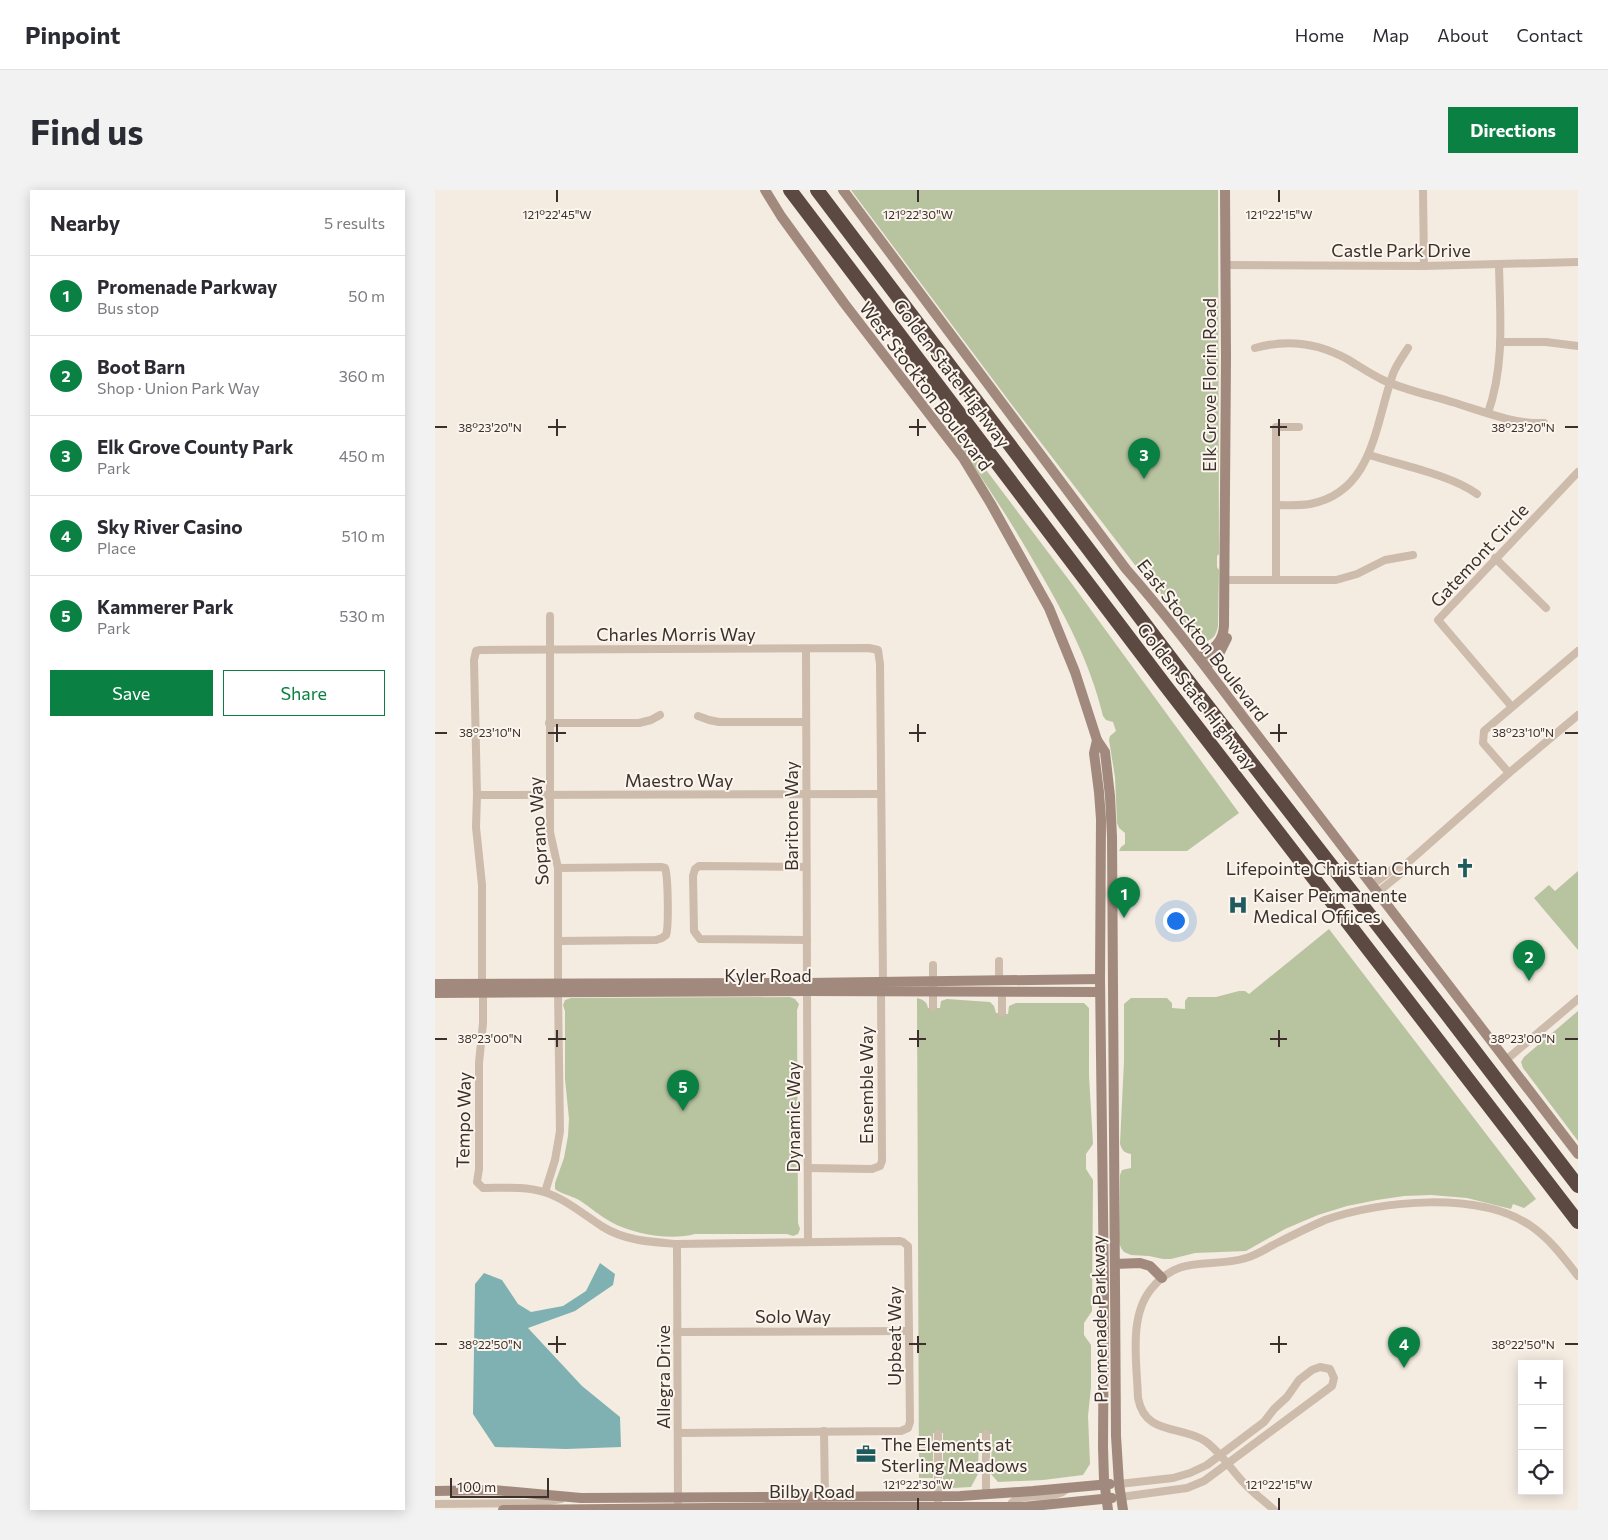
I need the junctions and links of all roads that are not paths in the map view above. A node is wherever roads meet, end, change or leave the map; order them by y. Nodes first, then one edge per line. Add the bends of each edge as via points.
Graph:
1 (765, 190) edge
2 (790, 190) edge
3 (817, 190) edge
4 (843, 190) edge
5 (1225, 190) edge
6 (1423, 190) edge
7 (1578, 262) edge
8 (1225, 265) junction
9 (1499, 265) junction
10 (1424, 266) junction
11 (1500, 342) junction
12 (1578, 346) edge
13 (1255, 348) dead end
14 (1408, 348) dead end
15 (1390, 383) junction
16 (1488, 413) junction
17 (1544, 423) dead end
18 (1299, 427) dead end
19 (1369, 455) junction
20 (1578, 472) edge
21 (1477, 494) dead end
22 (1276, 505) junction
23 (1413, 554) dead end
24 (1495, 558) junction
25 (1226, 580) junction
26 (1276, 580) junction
27 (1049, 608) joint
28 (1546, 608) dead end
29 (550, 616) dead end
30 (806, 649) junction
31 (549, 650) junction
32 (1578, 650) edge
33 (1202, 662) junction
34 (1512, 707) junction
35 (660, 715) dead end
36 (1578, 715) edge
37 (699, 716) dead end
38 (806, 722) junction
39 (549, 723) junction
40 (1097, 740) junction
41 (1509, 773) junction
42 (1099, 792) junction
43 (806, 794) junction
44 (881, 794) junction
45 (477, 795) junction
46 (549, 795) junction
47 (1112, 837) junction
48 (1100, 840) junction
49 (807, 867) junction
50 (558, 868) junction
51 (1113, 885) junction
52 (1375, 889) junction
53 (807, 940) junction
54 (558, 941) junction
55 (999, 961) dead end
56 (933, 965) dead end
57 (1065, 979) junction
58 (1100, 979) junction
59 (999, 980) junction
60 (435, 984) edge
61 (881, 985) junction
62 (933, 986) junction
63 (807, 987) junction
64 (558, 988) junction
65 (483, 989) junction
66 (1100, 992) junction
67 (435, 993) edge
68 (1002, 993) junction
69 (1578, 999) edge
70 (933, 1007) dead end
71 (1002, 1013) dead end
72 (1506, 1060) junction
73 (1101, 1093) junction
74 (1578, 1154) edge
75 (1114, 1161) junction
76 (1102, 1163) junction
77 (808, 1168) junction
78 (1578, 1186) edge
79 (545, 1192) junction
80 (1578, 1222) edge
81 (1114, 1233) junction
82 (808, 1242) junction
83 (677, 1244) junction
84 (1115, 1264) junction
85 (1578, 1276) edge
86 (1162, 1278) junction
87 (909, 1331) junction
88 (677, 1332) junction
89 (824, 1431) junction
90 (678, 1433) junction
91 (938, 1434) dead end
92 (986, 1436) dead end
93 (1219, 1456) junction
94 (1227, 1465) junction
95 (1105, 1484) junction
96 (1119, 1484) junction
97 (1068, 1488) junction
98 (435, 1491) edge
99 (986, 1494) junction
100 (581, 1498) junction
101 (1121, 1498) junction
102 (1107, 1499) junction
103 (435, 1504) edge
104 (825, 1504) edge
105 (938, 1504) edge
106 (679, 1505) edge
107 (1009, 1509) edge
108 (503, 1510) edge
109 (1109, 1510) edge
110 (1123, 1510) edge
111 (1274, 1510) edge

1 - 27 main road, West Stockton Boulevard via 844,303 963,458
2 - 80 highway, Golden State Highway via 1153,670
3 - 78 highway, Golden State Highway via 1176,665
4 - 33 main road, East Stockton Boulevard via 1126,569
5 - 8 main road, Elk Grove Florin Road
6 - 10 street
7 - 9 street, Castle Park Drive
8 - 10 street, Castle Park Drive
8 - 25 main road, Elk Grove Florin Road
9 - 10 street, Castle Park Drive
9 - 11 street
11 - 12 street
11 - 16 street via 1497,384
13 - 15 street via 1277,343 1313,345
14 - 15 street
15 - 16 street
15 - 19 street
16 - 17 street via 1519,422
18 - 22 street via 1276,427
19 - 21 street via 1454,481
19 - 22 street via 1357,476 1332,497 1309,504
20 - 24 street, Gatemont Circle
22 - 26 street
23 - 26 street via 1385,560 1343,579
24 - 28 street
24 - 34 street, Gatemont Circle via 1438,620
25 - 26 street
25 - 33 main road, Elk Grove Florin Road via 1222,640
27 - 40 main road, Promenade Parkway via 1075,672
29 - 31 street, Soprano Way
30 - 31 street, Charles Morris Way
30 - 38 street, Baritone Way
30 - 44 street, Charles Morris Way via 878,650
31 - 39 street, Soprano Way
31 - 45 street, Charles Morris Way via 480,650 474,656
32 - 34 street
33 - 52 main road, East Stockton Boulevard
34 - 41 street via 1484,731 1483,743
35 - 39 street via 639,723
36 - 41 street
37 - 38 street via 719,722
38 - 43 street, Baritone Way
39 - 46 street, Soprano Way
40 - 42 main road, Promenade Parkway via 1094,753
40 - 47 main road, Promenade Parkway via 1105,752
41 - 52 street via 1404,866 1398,865
42 - 47 main road via 1104,796 1108,834
42 - 48 main road, Promenade Parkway
43 - 44 street, Maestro Way
43 - 46 street, Maestro Way
43 - 49 street, Baritone Way
44 - 61 street, Charles Morris Way
45 - 46 street, Maestro Way
45 - 65 street, Charles Morris Way
46 - 50 street, Soprano Way via 549,832
47 - 51 main road, Promenade Parkway
48 - 51 main road via 1107,847 1109,882
48 - 58 main road, Promenade Parkway
49 - 53 street, Baritone Way
49 - 53 street via 699,866 693,876 694,931 700,939
50 - 54 street, Soprano Way
50 - 54 street via 665,868 668,927 666,935 656,940
51 - 75 main road, Promenade Parkway
52 - 72 main road, East Stockton Boulevard
53 - 63 street, Baritone Way
54 - 64 street, Soprano Way
55 - 59 street
56 - 62 street
57 - 58 main road, Kyler Road
57 - 59 main road, Kyler Road
57 - 68 main road via 1047,984 1008,985
58 - 66 main road, Promenade Parkway
59 - 62 main road, Kyler Road
60 - 65 main road, Kyler Road
61 - 62 main road, Kyler Road
61 - 63 main road, Kyler Road
61 - 77 street, Ensemble Way via 880,1166 872,1169
62 - 68 main road, Kyler Road
62 - 70 street
63 - 64 main road, Kyler Road via 633,983
63 - 64 main road, Kyler Road via 737,991
63 - 77 street, Dynamic Way
64 - 65 main road, Kyler Road
64 - 65 main road, Kyler Road via 522,993
64 - 79 street, Soprano Way via 560,1131
65 - 67 main road, Kyler Road
65 - 79 street, Tempo Way via 477,1182 483,1188
66 - 68 main road, Kyler Road
66 - 73 main road, Promenade Parkway
68 - 71 street
69 - 72 street
72 - 74 main road, East Stockton Boulevard
73 - 75 main road via 1109,1106 1109,1153
73 - 76 main road, Promenade Parkway
75 - 81 main road, Promenade Parkway
76 - 81 main road via 1109,1170 1110,1218
76 - 95 main road, Promenade Parkway
77 - 82 street, Dynamic Way
79 - 83 street, Tempo Way via 621,1235 640,1241
81 - 84 main road, Promenade Parkway
82 - 83 street, Upbeat Way
82 - 87 street, Upbeat Way via 906,1243 909,1250
83 - 88 street, Allegra Drive
84 - 86 main road via 1140,1263 1150,1266
84 - 96 main road, Promenade Parkway
85 - 86 street via 1547,1239 1518,1218 1477,1206 1426,1202 1341,1215 1247,1258 1193,1264
86 - 93 street via 1148,1292 1137,1318 1139,1403 1155,1424 1199,1438 1211,1445
87 - 88 street, Solo Way
87 - 89 street, Upbeat Way via 908,1428 901,1431
88 - 90 street, Allegra Drive
89 - 90 street, Upbeat Way
89 - 104 street
90 - 106 street, Allegra Drive
91 - 105 street
92 - 99 street
93 - 94 street
93 - 94 street via 1264,1422 1303,1376 1320,1366 1330,1369 1334,1378 1331,1386
93 - 96 street via 1181,1476
94 - 101 street via 1187,1488
94 - 111 street
95 - 96 main road, Bilby Road
95 - 97 main road, Bilby Road
95 - 102 main road, Promenade Parkway
96 - 101 main road, Promenade Parkway
97 - 99 main road, Bilby Road
97 - 107 street via 1059,1494 1016,1498
98 - 100 main road, Bilby Road via 493,1490
99 - 105 main road, Bilby Road
100 - 103 street, Bilby Road via 537,1503
100 - 106 main road, Bilby Road
101 - 102 main road, Bilby Road
101 - 110 main road, Promenade Parkway
102 - 107 main road, Bilby Road
102 - 109 main road, Promenade Parkway
104 - 105 main road, Bilby Road
104 - 105 main road, Bilby Road via 893,1496
104 - 106 main road, Bilby Road
104 - 106 main road, Bilby Road via 761,1507
105 - 107 main road, Bilby Road
106 - 108 main road, Bilby Road

